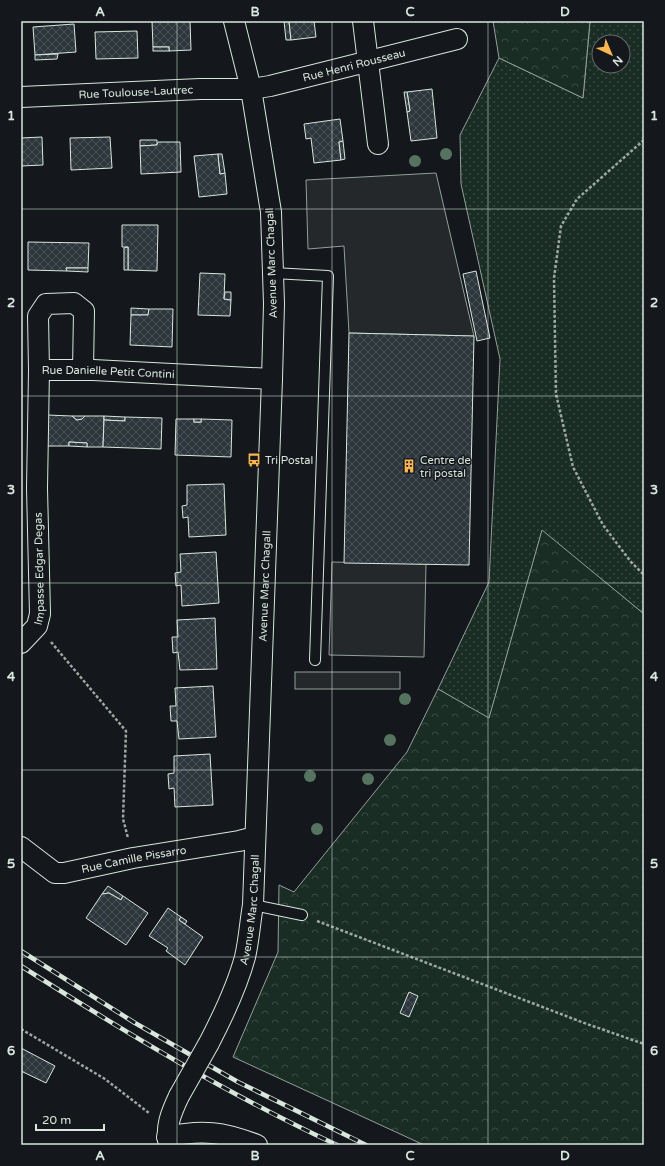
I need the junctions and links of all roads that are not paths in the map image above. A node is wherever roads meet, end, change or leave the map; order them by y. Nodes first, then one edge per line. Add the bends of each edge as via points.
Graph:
1 (234, 21) edge
2 (363, 21) edge
3 (457, 40) dead end
4 (369, 61) junction
5 (251, 89) junction
6 (21, 98) edge
7 (378, 144) dead end
8 (272, 273) junction
9 (39, 370) junction
10 (84, 370) junction
11 (272, 378) junction
12 (37, 488) joint
13 (21, 643) edge
14 (315, 660) dead end
15 (255, 836) junction
16 (21, 847) edge
17 (252, 905) junction
18 (302, 915) road end
19 (168, 1136) edge
20 (257, 1145) edge

1 - 5 street, Avenue Marc Chagall
2 - 4 street
3 - 4 street, Rue Henri Rousseau
4 - 5 street, Rue Henri Rousseau
4 - 7 street
5 - 6 street, Rue Toulouse-Lautrec
5 - 8 street, Avenue Marc Chagall via 271,212
8 - 11 street, Avenue Marc Chagall
8 - 14 lane via 328,276
9 - 10 street, Rue Danielle Petit Contini
9 - 10 street via 38,316 46,304 74,303 84,311
9 - 12 street, Rue Danielle Petit Contini
10 - 11 street, Rue Danielle Petit Contini
11 - 15 street, Avenue Marc Chagall
12 - 13 street, Impasse Edgar Degas via 40,614 37,626
15 - 16 street, Rue Camille Pissarro via 64,873 55,873
15 - 17 street, Avenue Marc Chagall
17 - 18 lane
17 - 19 street, Avenue Marc Chagall, bridge via 245,956 237,982 222,1017 170,1114
19 - 20 street via 183,1133 216,1133

